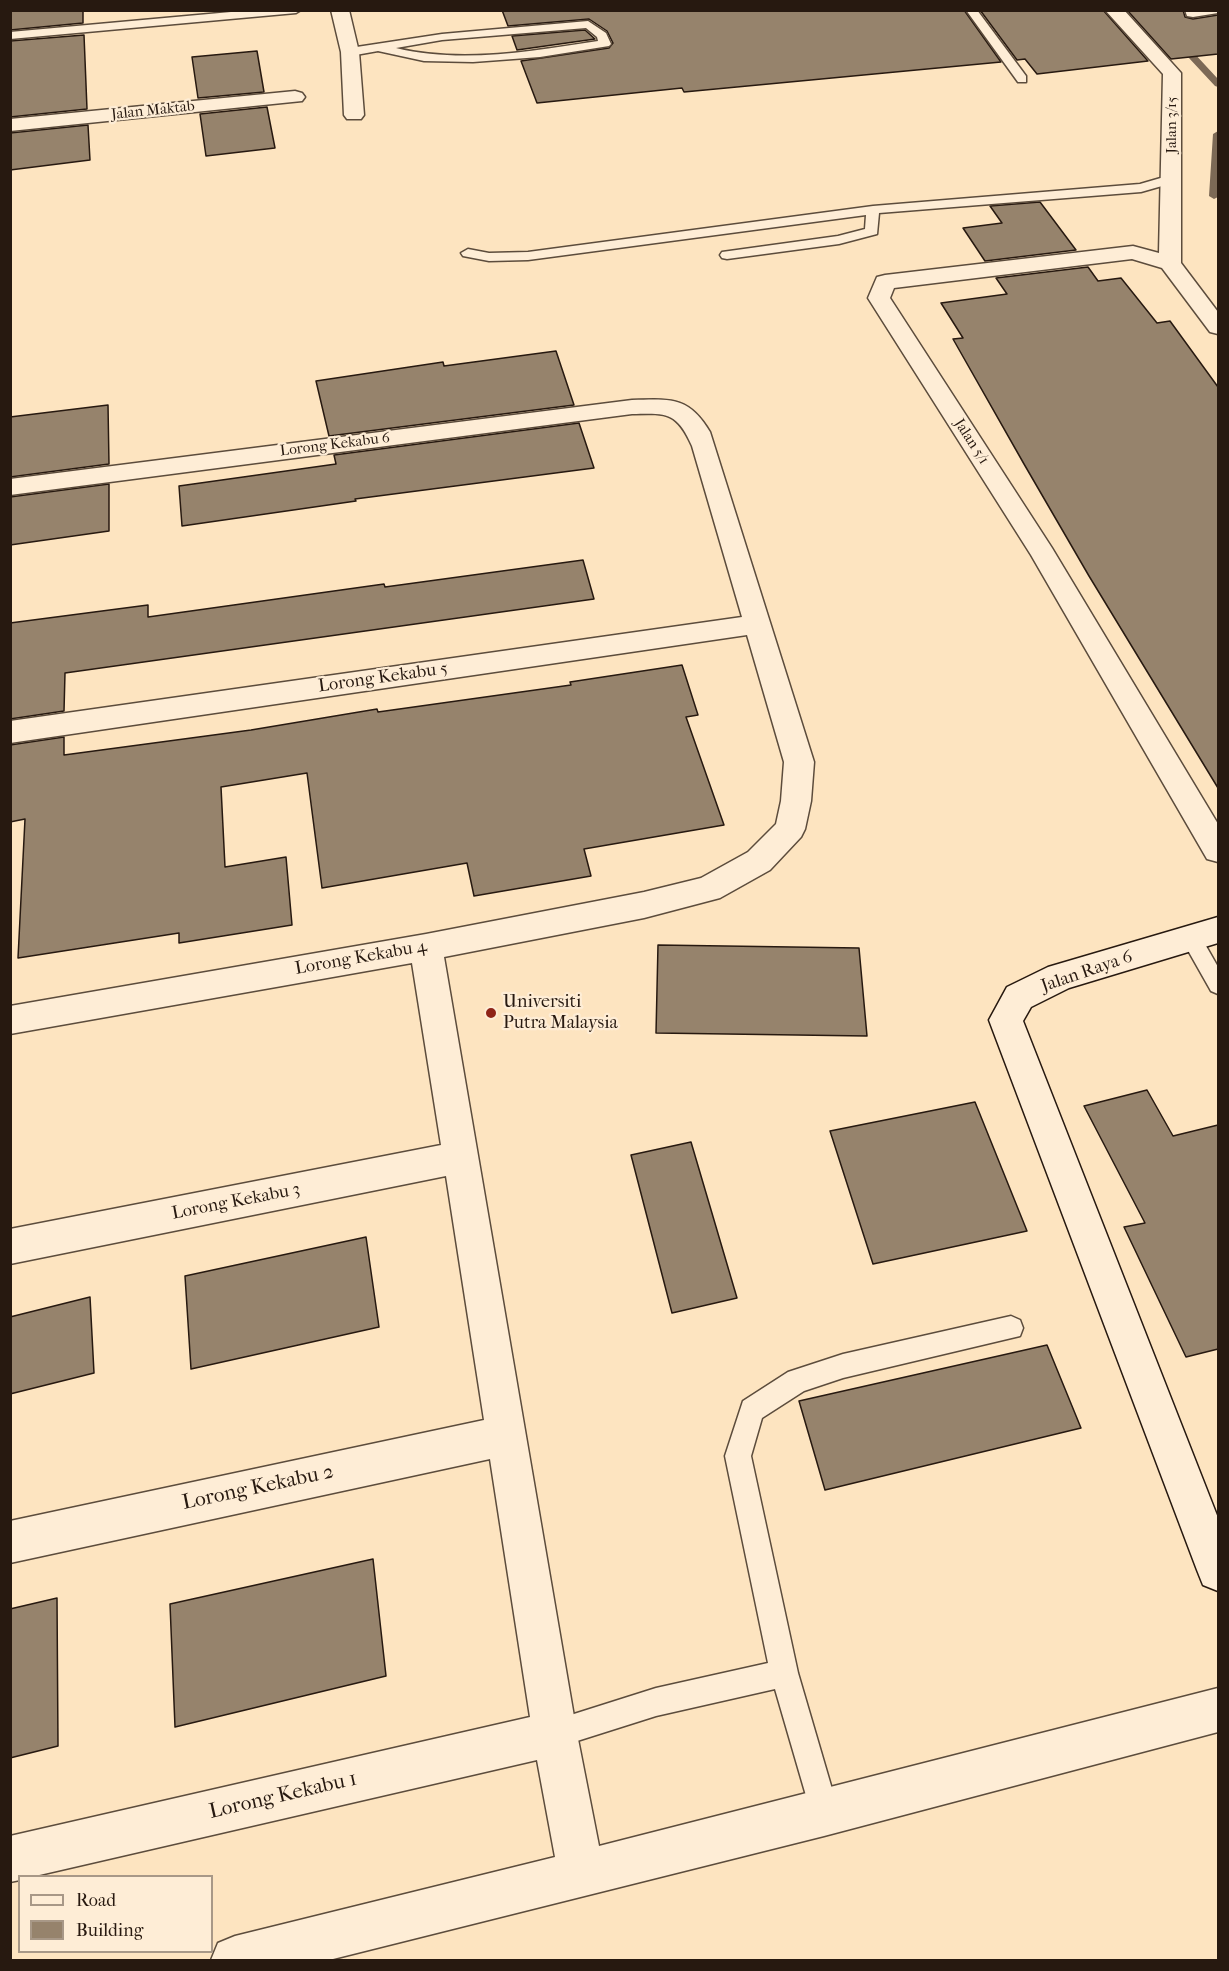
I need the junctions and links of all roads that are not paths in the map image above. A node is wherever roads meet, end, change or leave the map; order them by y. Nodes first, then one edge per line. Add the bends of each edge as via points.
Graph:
1 (296, 10) edge
2 (340, 10) edge
3 (971, 10) edge
4 (1114, 10) edge
5 (1212, 10) edge
6 (1193, 12) edge
7 (10, 36) edge
8 (380, 48) junction
9 (350, 52) junction
10 (1022, 79) dead end
11 (295, 97) dead end
12 (354, 116) dead end
13 (10, 125) edge
14 (1171, 179) junction
15 (873, 210) junction
16 (468, 253) dead end
17 (727, 255) dead end
18 (1170, 263) junction
19 (1218, 327) edge
20 (660, 406) joint
21 (10, 487) edge
22 (756, 624) junction
23 (10, 732) edge
24 (1218, 850) edge
25 (1205, 934) edge
26 (426, 947) junction
27 (1218, 985) edge
28 (10, 1020) edge
29 (460, 1157) junction
30 (10, 1247) edge
31 (1011, 1328) dead end
32 (506, 1435) junction
33 (10, 1542) edge
34 (1218, 1570) edge
35 (784, 1673) junction
36 (1218, 1710) edge
37 (555, 1734) junction
38 (824, 1813) junction
39 (10, 1859) edge
40 (581, 1873) junction
41 (235, 1960) edge

1 - 7 lane
2 - 9 street
3 - 10 lane
4 - 14 street, Jalan 3/15 via 1172,73
5 - 6 street
8 - 8 lane via 442,37 588,24 602,35 604,44 461,58 428,58
8 - 9 lane
9 - 12 street
11 - 13 street, Jalan Maktab
14 - 15 lane via 1141,188
14 - 18 street, Jalan 3/15
15 - 16 lane via 528,256
15 - 17 lane via 872,231 839,240
18 - 19 street
18 - 24 street, Jalan 5/1 via 1133,252 885,282 879,298 1043,554
20 - 21 street, Lorong Kekabu 6
20 - 22 street, Lorong Kekabu 4 via 682,411 696,424
22 - 23 street, Lorong Kekabu 5
22 - 26 street, Lorong Kekabu 4 via 799,762 790,829 759,861 709,889
25 - 27 lane
25 - 34 street, Jalan Raya 6 via 1060,977 1019,997 1006,1020
26 - 28 street, Lorong Kekabu 4
26 - 29 street
29 - 30 street, Lorong Kekabu 3
29 - 32 street
31 - 35 lane via 843,1366 797,1381 752,1410 738,1456
32 - 33 street, Lorong Kekabu 2
32 - 37 street
35 - 37 lane via 656,1702
35 - 38 lane
36 - 38 street
37 - 39 street, Lorong Kekabu 1
37 - 40 street
38 - 40 street
40 - 41 street

